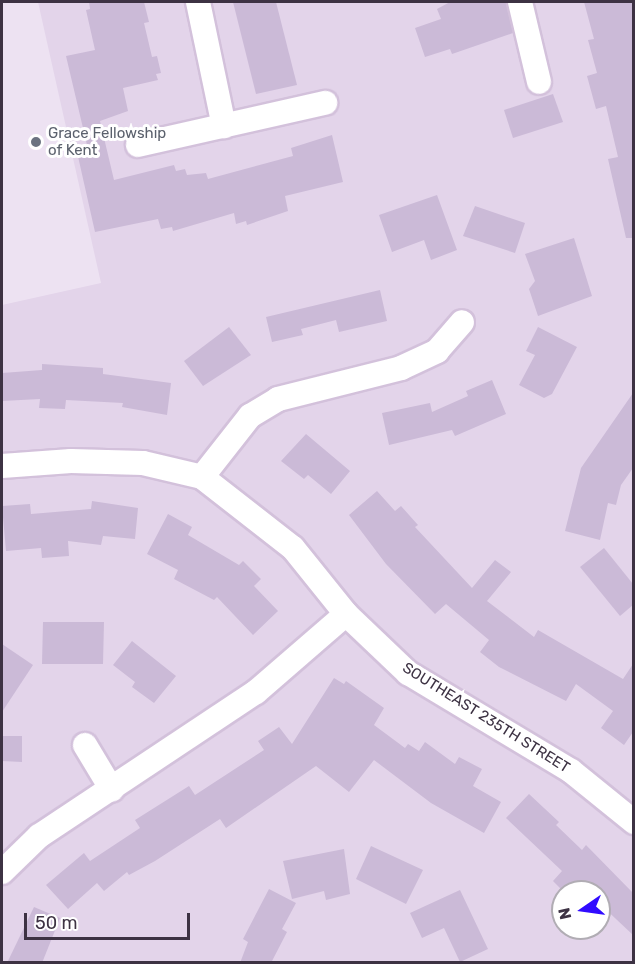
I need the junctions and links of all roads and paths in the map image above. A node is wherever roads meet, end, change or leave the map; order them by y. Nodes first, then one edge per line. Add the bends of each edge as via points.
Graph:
1 (198, 2) edge
2 (520, 2) edge
3 (539, 82) dead end
4 (325, 103) dead end
5 (224, 126) junction
6 (138, 145) dead end
7 (462, 322) dead end
8 (2, 466) edge
9 (202, 477) junction
10 (346, 614) junction
11 (85, 745) dead end
12 (112, 790) junction
13 (633, 822) edge
14 (2, 872) edge

1 - 5 street
2 - 3 street
4 - 5 street
5 - 6 street
7 - 9 street via 436,351 401,368 278,399 250,416
8 - 9 street, SOUTHEAST 235TH STREET via 71,461 143,463
9 - 10 street, SOUTHEAST 235TH STREET via 293,548
10 - 12 street via 256,692
10 - 13 street, SOUTHEAST 235TH STREET via 408,673 572,771
11 - 12 street
12 - 14 street via 39,836

